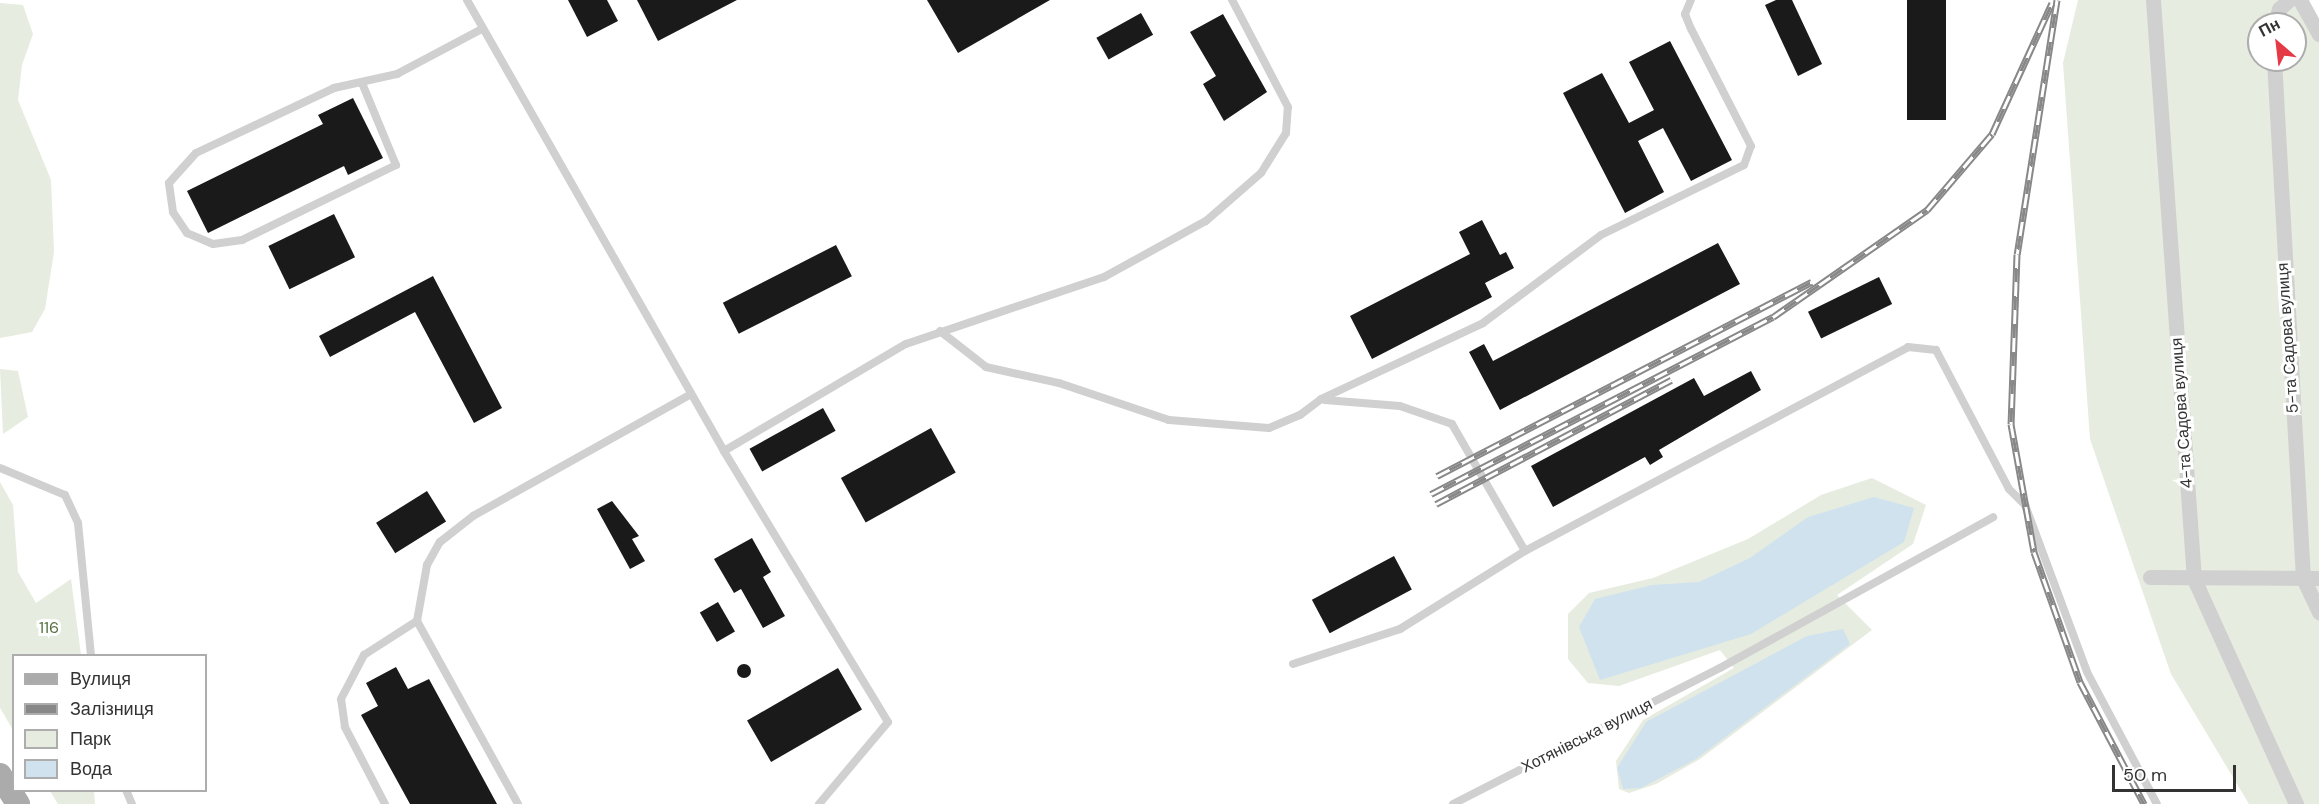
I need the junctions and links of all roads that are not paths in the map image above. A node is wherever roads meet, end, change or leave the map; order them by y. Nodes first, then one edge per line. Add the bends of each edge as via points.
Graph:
1 (467, 0) edge
2 (1232, 0) edge
3 (1691, 0) edge
4 (2153, 0) edge
5 (2289, 0) edge
6 (2300, 0) edge
7 (2278, 12) edge
8 (482, 29) junction
9 (2319, 34) edge
10 (2275, 72) edge
11 (362, 83) junction
12 (940, 331) junction
13 (691, 394) junction
14 (1321, 399) junction
15 (724, 451) junction
16 (0, 468) edge
17 (1993, 517) dead end
18 (1525, 551) junction
19 (2150, 577) dead end
20 (2311, 578) edge
21 (2194, 579) junction
22 (2319, 612) edge
23 (417, 621) junction
24 (91, 654) edge
25 (1293, 664) dead end
26 (0, 774) edge
27 (18, 804) edge
28 (385, 804) edge
29 (518, 804) edge
30 (819, 804) edge
31 (1453, 804) edge
32 (2157, 804) edge
33 (2296, 804) edge

1 - 8 lane
2 - 12 lane via 1288,107 1286,133 1262,173 1206,221 1104,277
3 - 14 lane via 1685,14 1691,29 1751,146 1743,165 1601,235 1483,323
4 - 21 street, 4-та Садова вулиця
5 - 7 street
6 - 9 street
8 - 11 lane via 397,74
8 - 13 lane
10 - 20 street, 5-та Садова вулиця
11 - 11 lane via 334,88 196,153 170,183 173,212 187,233 213,244 242,240 396,165
12 - 14 lane via 986,367 1059,383 1169,420 1269,428
12 - 15 lane via 906,344
13 - 15 lane
13 - 23 lane via 473,516 440,543 427,565
14 - 18 lane via 1400,405 1452,424
15 - 30 lane via 888,722
16 - 24 lane via 64,495 78,523
17 - 31 lane, Хотянівська вулиця via 1720,668
18 - 25 lane via 1400,629
18 - 32 lane via 1908,347 1936,350 2009,489 2025,505 2087,672
19 - 21 street
20 - 21 street
20 - 22 street, 5-та Садова вулиця
21 - 33 street, 4-та Садова вулиця
23 - 28 lane via 363,655 341,699 345,727
23 - 29 lane
26 - 27 main road

